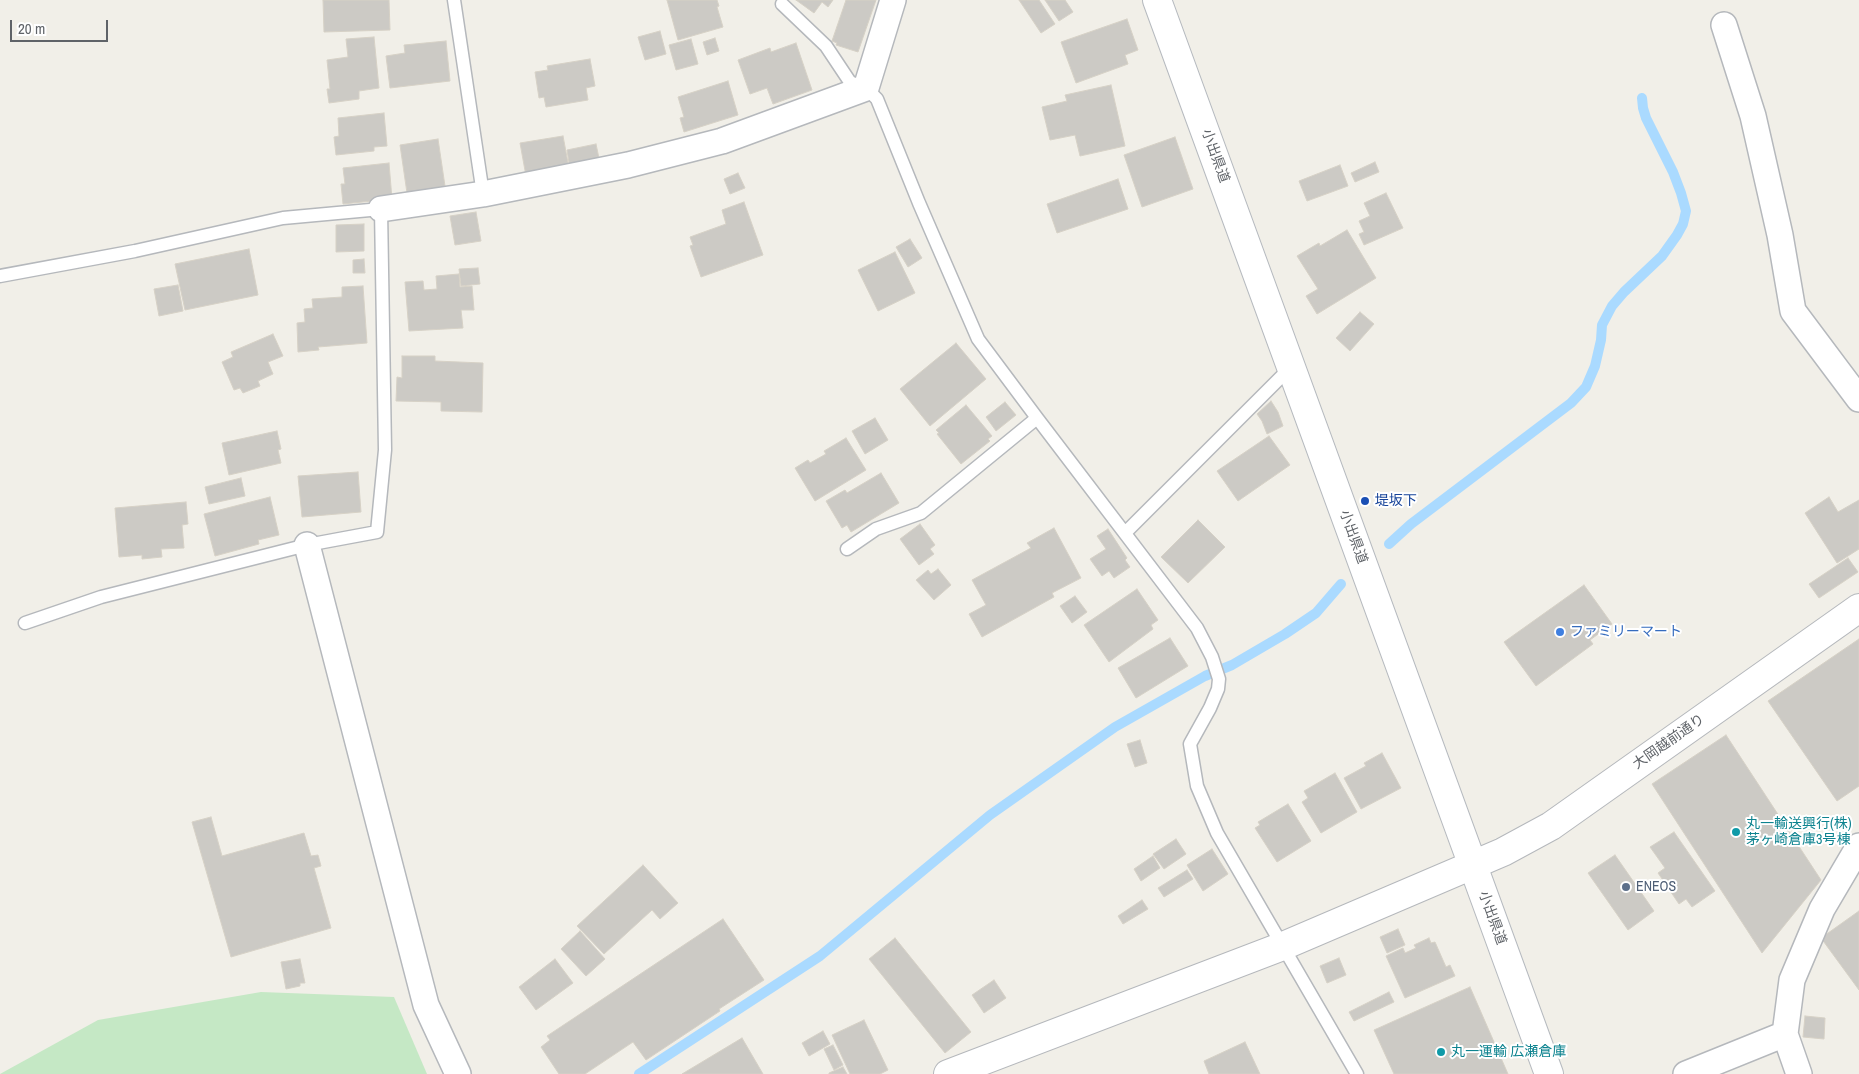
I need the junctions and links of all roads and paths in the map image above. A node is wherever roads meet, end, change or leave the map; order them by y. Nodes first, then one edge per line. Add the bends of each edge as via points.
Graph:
1 (454, 0) edge
2 (893, 0) edge
3 (1157, 0) edge
4 (782, 4) dead end
5 (1724, 25) dead end
6 (866, 88) junction
7 (483, 194) junction
8 (381, 209) junction
9 (0, 276) edge
10 (1292, 366) junction
11 (1859, 399) edge
12 (1037, 418) junction
13 (1125, 533) junction
14 (307, 545) junction
15 (847, 549) dead end
16 (1859, 608) edge
17 (25, 623) dead end
18 (1859, 846) edge
19 (1473, 867) junction
20 (1283, 946) junction
21 (1785, 1034) junction
22 (458, 1074) edge
23 (948, 1074) edge
24 (1357, 1074) edge
25 (1548, 1074) edge
26 (1686, 1074) edge
27 (1799, 1074) edge

1 - 7 lane
2 - 6 street
3 - 10 main road, 小出県道
4 - 6 lane via 826,46 850,82
5 - 11 street via 1753,116 1780,235 1793,311
6 - 7 street via 722,141 628,165
6 - 12 lane via 877,99 978,339
7 - 8 street
8 - 9 lane via 284,218 135,252
8 - 14 lane via 385,450 377,532
10 - 13 lane
10 - 19 main road, 小出県道
12 - 13 lane
12 - 15 lane via 921,513 876,529
13 - 20 lane via 1197,628 1212,657 1218,689 1190,744 1197,786 1216,833
14 - 17 lane via 101,597
14 - 22 street via 426,1005
16 - 19 main road, 大岡越前通り via 1551,826
18 - 21 street via 1822,909 1792,980
19 - 20 main road, 大岡越前通り
19 - 25 main road, 小出県道
20 - 23 main road, 大岡越前通り
20 - 24 lane
21 - 26 street
21 - 27 street

